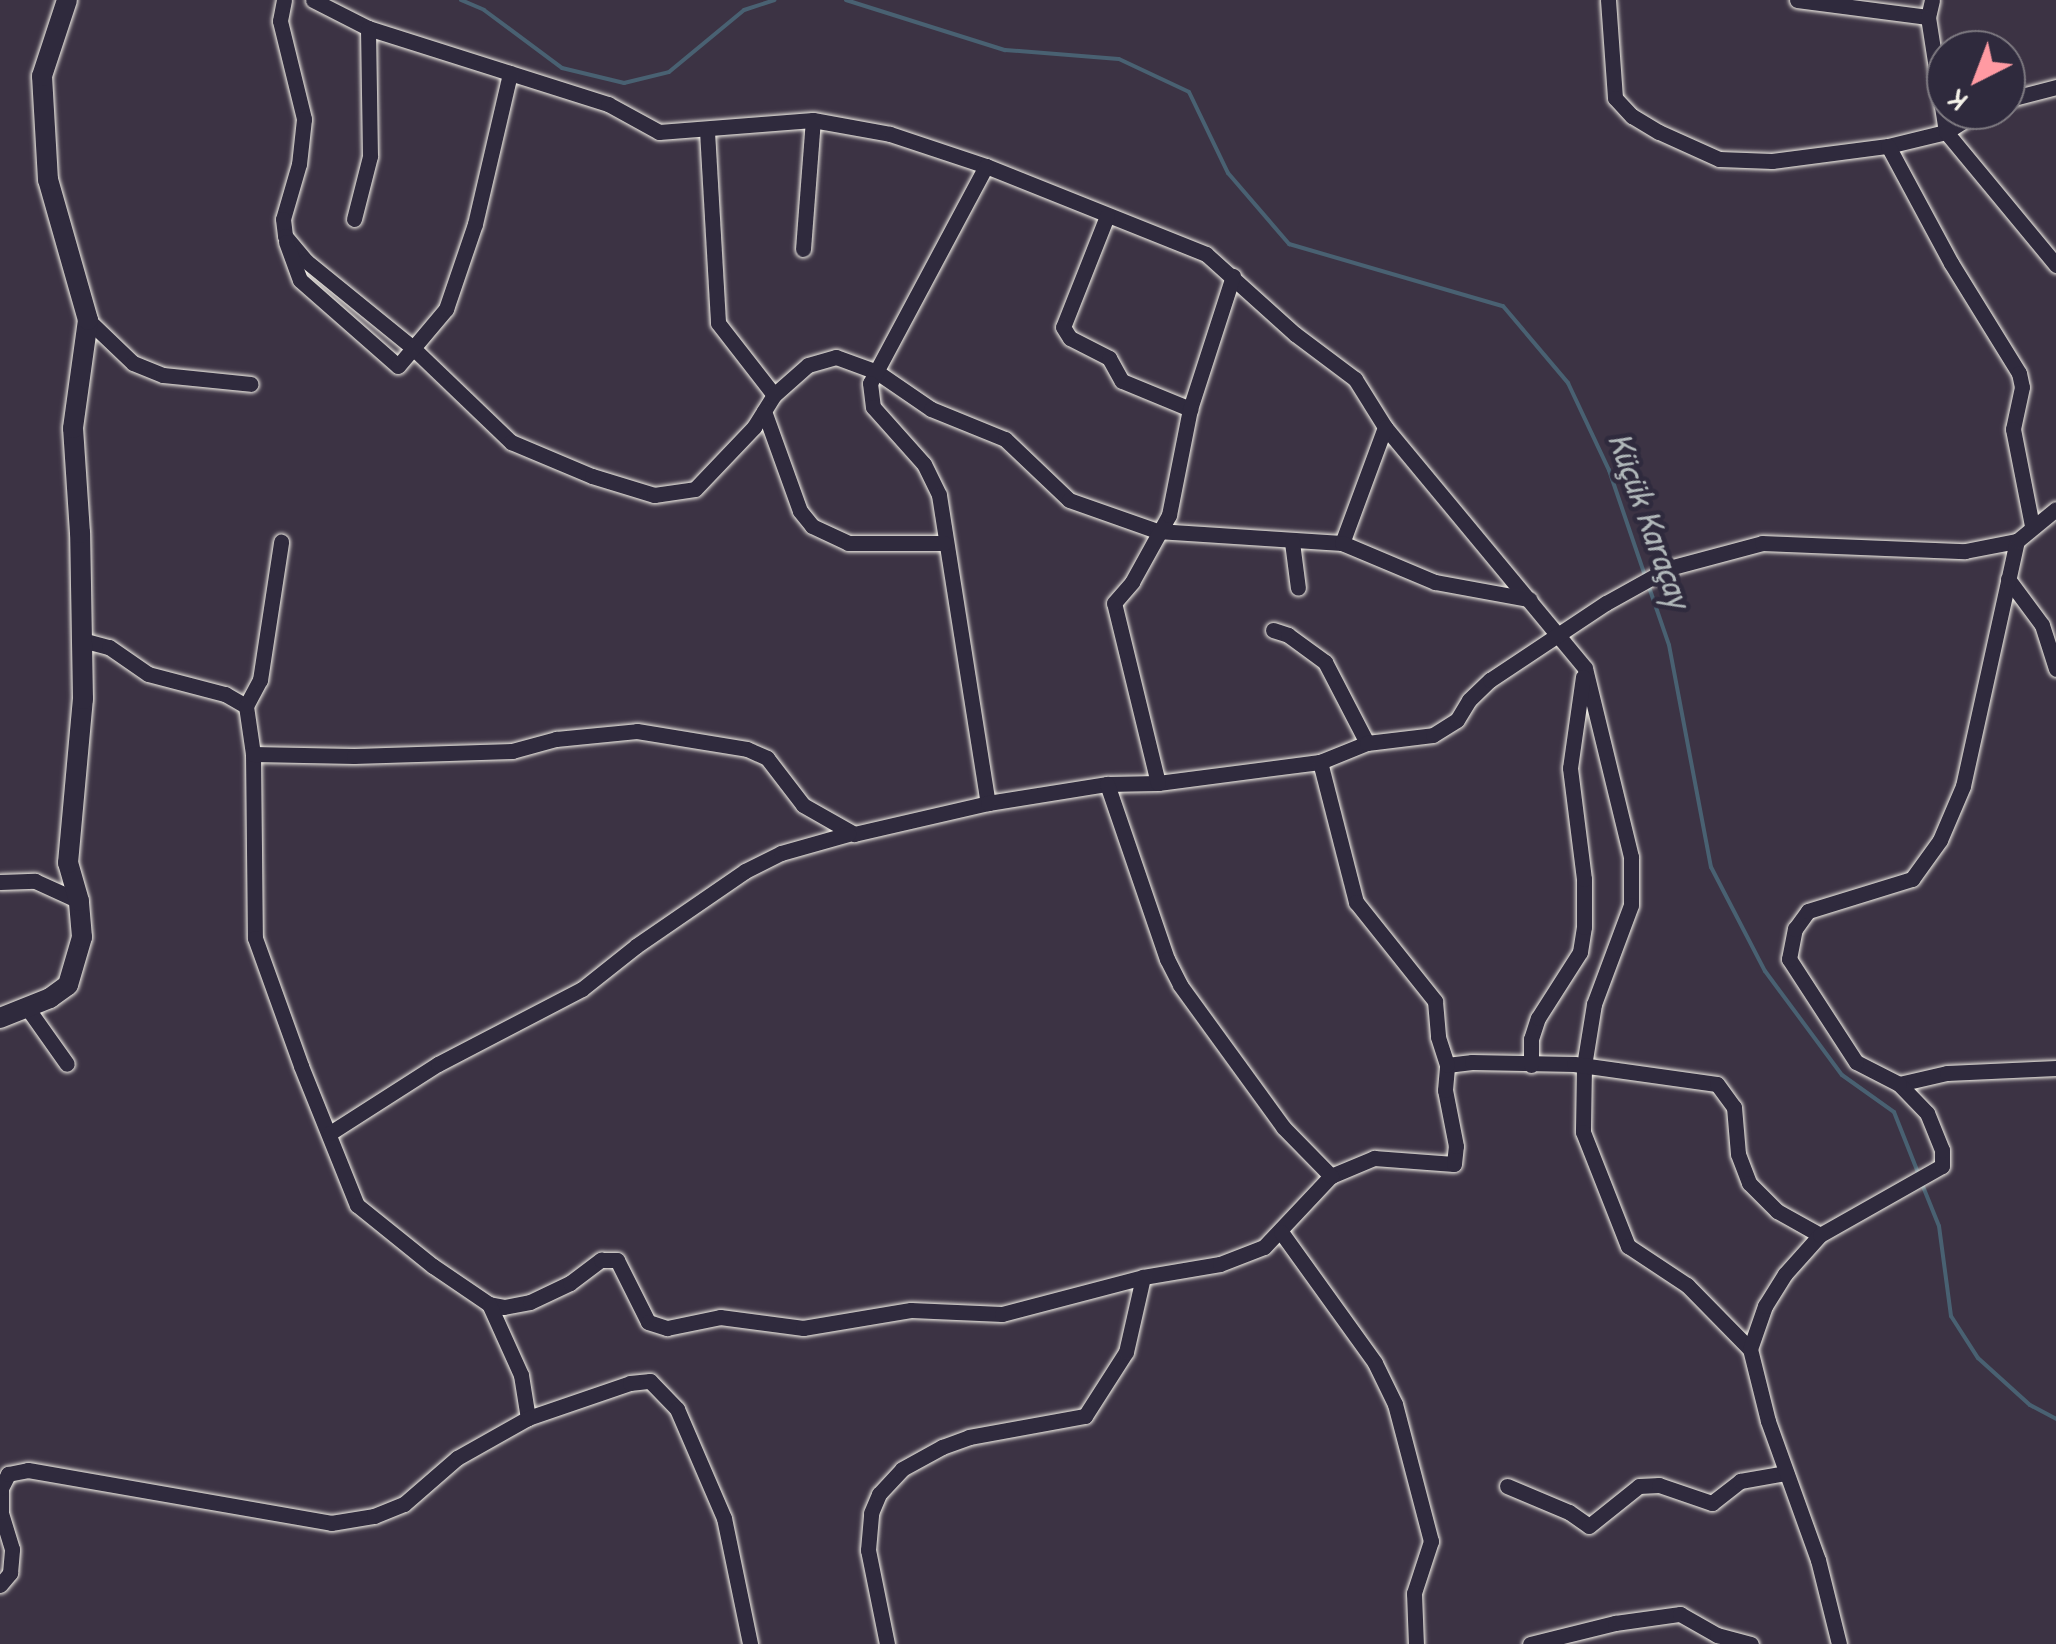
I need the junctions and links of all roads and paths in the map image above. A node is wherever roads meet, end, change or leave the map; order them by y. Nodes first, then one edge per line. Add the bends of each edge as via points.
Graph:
1 (67, 0) edge
2 (284, 0) edge
3 (313, 0) edge
4 (1608, 0) edge
5 (1797, 0) edge
6 (1932, 0) edge
7 (1928, 17) junction
8 (368, 28) junction
9 (510, 73) junction
10 (2056, 88) edge
11 (2026, 95) edge
12 (812, 120) junction
13 (1949, 130) edge
14 (707, 132) junction
15 (1946, 132) junction
16 (1888, 146) junction
17 (986, 166) junction
18 (1107, 216) junction
19 (354, 219) dead end
20 (285, 236) junction
21 (802, 248) dead end
22 (2056, 265) edge
23 (1233, 276) junction
24 (88, 320) junction
25 (414, 348) junction
26 (877, 372) junction
27 (252, 384) dead end
28 (774, 395) junction
29 (1190, 410) junction
30 (764, 411) junction
31 (1385, 427) junction
32 (2056, 509) edge
33 (2032, 526) junction
34 (1157, 531) junction
35 (2017, 541) junction
36 (282, 542) dead end
37 (1292, 542) junction
38 (944, 543) junction
39 (1342, 544) junction
40 (2008, 579) junction
41 (1298, 588) dead end
42 (1530, 600) junction
43 (1273, 630) dead end
44 (1560, 637) junction
45 (82, 640) junction
46 (1585, 668) junction
47 (2056, 669) edge
48 (246, 706) junction
49 (1367, 742) junction
50 (253, 754) junction
51 (1320, 762) junction
52 (1158, 783) junction
53 (1106, 784) junction
54 (988, 803) junction
55 (848, 834) junction
56 (0, 882) edge
57 (80, 901) junction
58 (28, 1009) junction
59 (0, 1018) edge
60 (67, 1064) dead end
61 (1531, 1065) junction
62 (1447, 1066) junction
63 (1584, 1066) junction
64 (2056, 1068) edge
65 (1900, 1084) junction
66 (330, 1133) junction
67 (1331, 1176) junction
68 (1281, 1232) junction
69 (1820, 1235) junction
70 (1144, 1277) junction
71 (489, 1304) junction
72 (1750, 1349) junction
73 (528, 1418) junction
74 (1786, 1472) junction
75 (1506, 1486) dead end
76 (0, 1585) edge
77 (1537, 1643) edge
78 (750, 1644) edge
79 (887, 1644) edge
80 (1416, 1644) edge
81 (1752, 1644) edge
82 (1839, 1644) edge

1 - 24 street via 42,76 43,138 48,180
2 - 20 street via 280,20 304,119
3 - 8 street
4 - 16 street via 1615,98 1659,132 1719,159 1772,162
5 - 7 street
6 - 7 street
7 - 15 street
8 - 9 street
8 - 19 street via 370,156
9 - 14 street via 608,104 659,132
9 - 25 street via 464,258 446,309
10 - 11 street
12 - 14 street
12 - 17 street via 890,134
12 - 21 street
13 - 15 street
14 - 28 street via 718,323
15 - 16 street
15 - 22 street
16 - 33 street via 2019,374 2013,429
17 - 18 street
17 - 26 street
18 - 23 street via 1206,254
18 - 29 street via 1063,326 1070,338 1109,358 1122,381
20 - 25 street via 306,261
20 - 25 street via 300,280 398,366
23 - 29 street
23 - 31 street via 1355,379
24 - 27 street via 133,363 163,374
24 - 45 street via 73,428
25 - 30 street via 511,442 654,495 695,489
26 - 28 street via 836,356 808,365
26 - 34 street via 931,409 1005,439 1068,500
26 - 38 street via 870,383 873,407 924,464 940,494
28 - 30 street
29 - 34 street via 1168,515
30 - 38 street via 800,511 812,526 848,543
31 - 39 street
31 - 42 street
32 - 33 street
33 - 35 street
34 - 37 street
34 - 52 street via 1114,603
35 - 40 street
35 - 44 street via 1918,551 1762,543 1669,568
36 - 48 street via 260,680
37 - 39 street
37 - 41 street
38 - 54 street
39 - 42 street via 1435,582
40 - 47 street via 2042,625
40 - 65 street via 1963,786 1940,840 1912,879 1808,911 1788,959 1856,1062
42 - 44 street
43 - 49 street via 1325,662
44 - 46 street
44 - 49 street via 1490,680 1457,720 1433,736
45 - 48 street via 109,648 148,674
45 - 57 street via 68,863
46 - 61 street via 1570,768 1584,927 1580,952 1538,1018
46 - 63 street via 1631,858 1631,905 1594,1004
48 - 50 street
49 - 51 street
50 - 55 street via 512,751 636,731 767,758 803,805
50 - 66 street via 254,938
51 - 52 street
51 - 62 street via 1356,902 1435,1000
52 - 53 street
53 - 54 street
53 - 67 street via 1180,985 1283,1127
54 - 55 street
55 - 66 street via 745,871 582,989 438,1064
56 - 57 street via 35,881
57 - 58 street via 82,937 68,985
58 - 59 street
58 - 60 street
61 - 62 street
61 - 63 street
62 - 67 street via 1454,1164 1374,1158
63 - 69 street via 1717,1084 1734,1107 1748,1183 1777,1211
63 - 72 street via 1583,1132 1620,1235 1687,1285
64 - 65 street via 1947,1073
65 - 69 street via 1938,1132 1942,1166
66 - 71 street via 357,1204
67 - 68 street
68 - 70 street via 1264,1247 1220,1264
68 - 80 street via 1375,1363 1395,1404 1431,1541 1414,1593
69 - 72 street via 1765,1306
70 - 71 street via 1002,1314 911,1310 803,1328 720,1317 667,1328 648,1322 617,1260 600,1260 530,1302
70 - 79 street via 1126,1352 1084,1416 942,1447 902,1470 879,1494 868,1550
71 - 73 street via 520,1375
72 - 74 street
73 - 76 street via 457,1458 404,1504 331,1523 28,1470 8,1474 1,1512 12,1549 10,1573
73 - 78 street via 630,1383 650,1381 666,1393 724,1518
74 - 75 street via 1740,1481 1712,1504 1659,1485 1639,1486 1589,1526
74 - 82 street
77 - 81 street via 1680,1614 1717,1635

